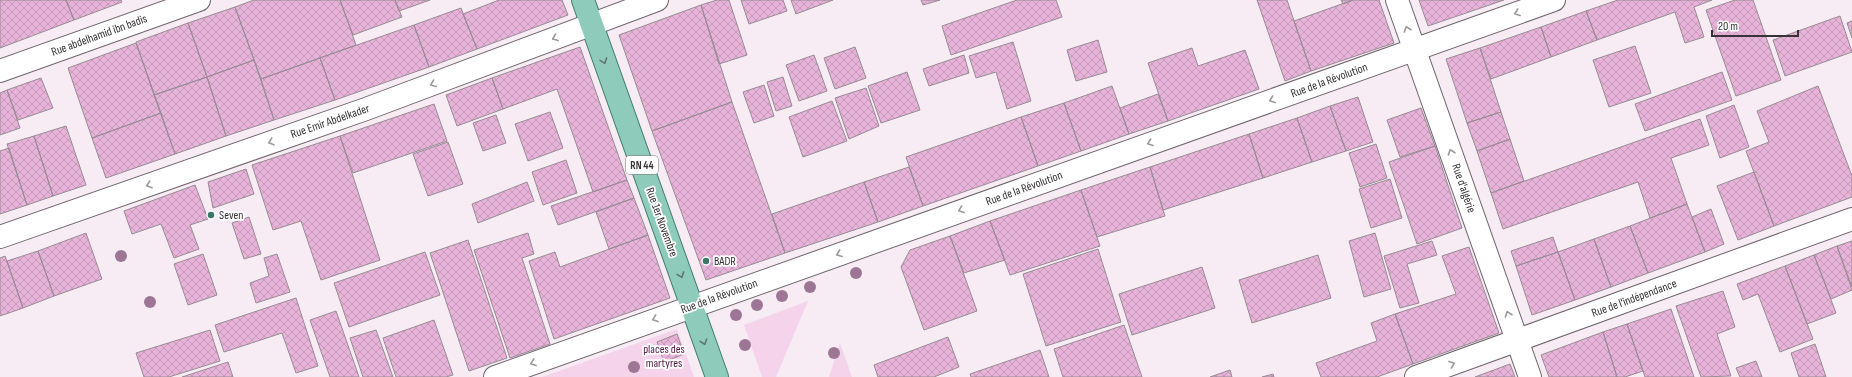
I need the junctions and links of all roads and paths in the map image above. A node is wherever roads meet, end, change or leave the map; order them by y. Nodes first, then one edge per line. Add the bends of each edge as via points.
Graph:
1 (199, 0) edge
2 (583, 0) edge
3 (657, 0) edge
4 (1397, 0) edge
5 (1554, 0) edge
6 (591, 24) junction
7 (1414, 50) junction
8 (0, 71) edge
9 (1852, 219) edge
10 (0, 237) edge
11 (692, 306) junction
12 (1517, 340) junction
13 (495, 377) edge
14 (717, 377) edge
15 (1416, 377) edge
16 (1530, 377) edge

1 - 8 street, Rue abdelhamid ibn badis
2 - 6 main road, Rue 1er Novembre / RN 44
3 - 6 street, Rue Emir Abdelkader
7 -> 4 street, Rue d'algérie
5 -> 7 street, Rue de la Révolution
6 -> 10 street, Rue Emir Abdelkader via 366,109
6 -> 11 main road, Rue 1er Novembre / RN 44
7 -> 11 street, Rue de la Révolution
12 -> 7 street, Rue d'algérie
9 - 12 street, Rue de l'indépendance
11 -> 13 street, Rue de la Révolution
11 -> 14 main road, Rue 1er Novembre / RN 44
15 -> 12 street, Rue de l'indépendance
12 - 16 street, Rue d'algérie

